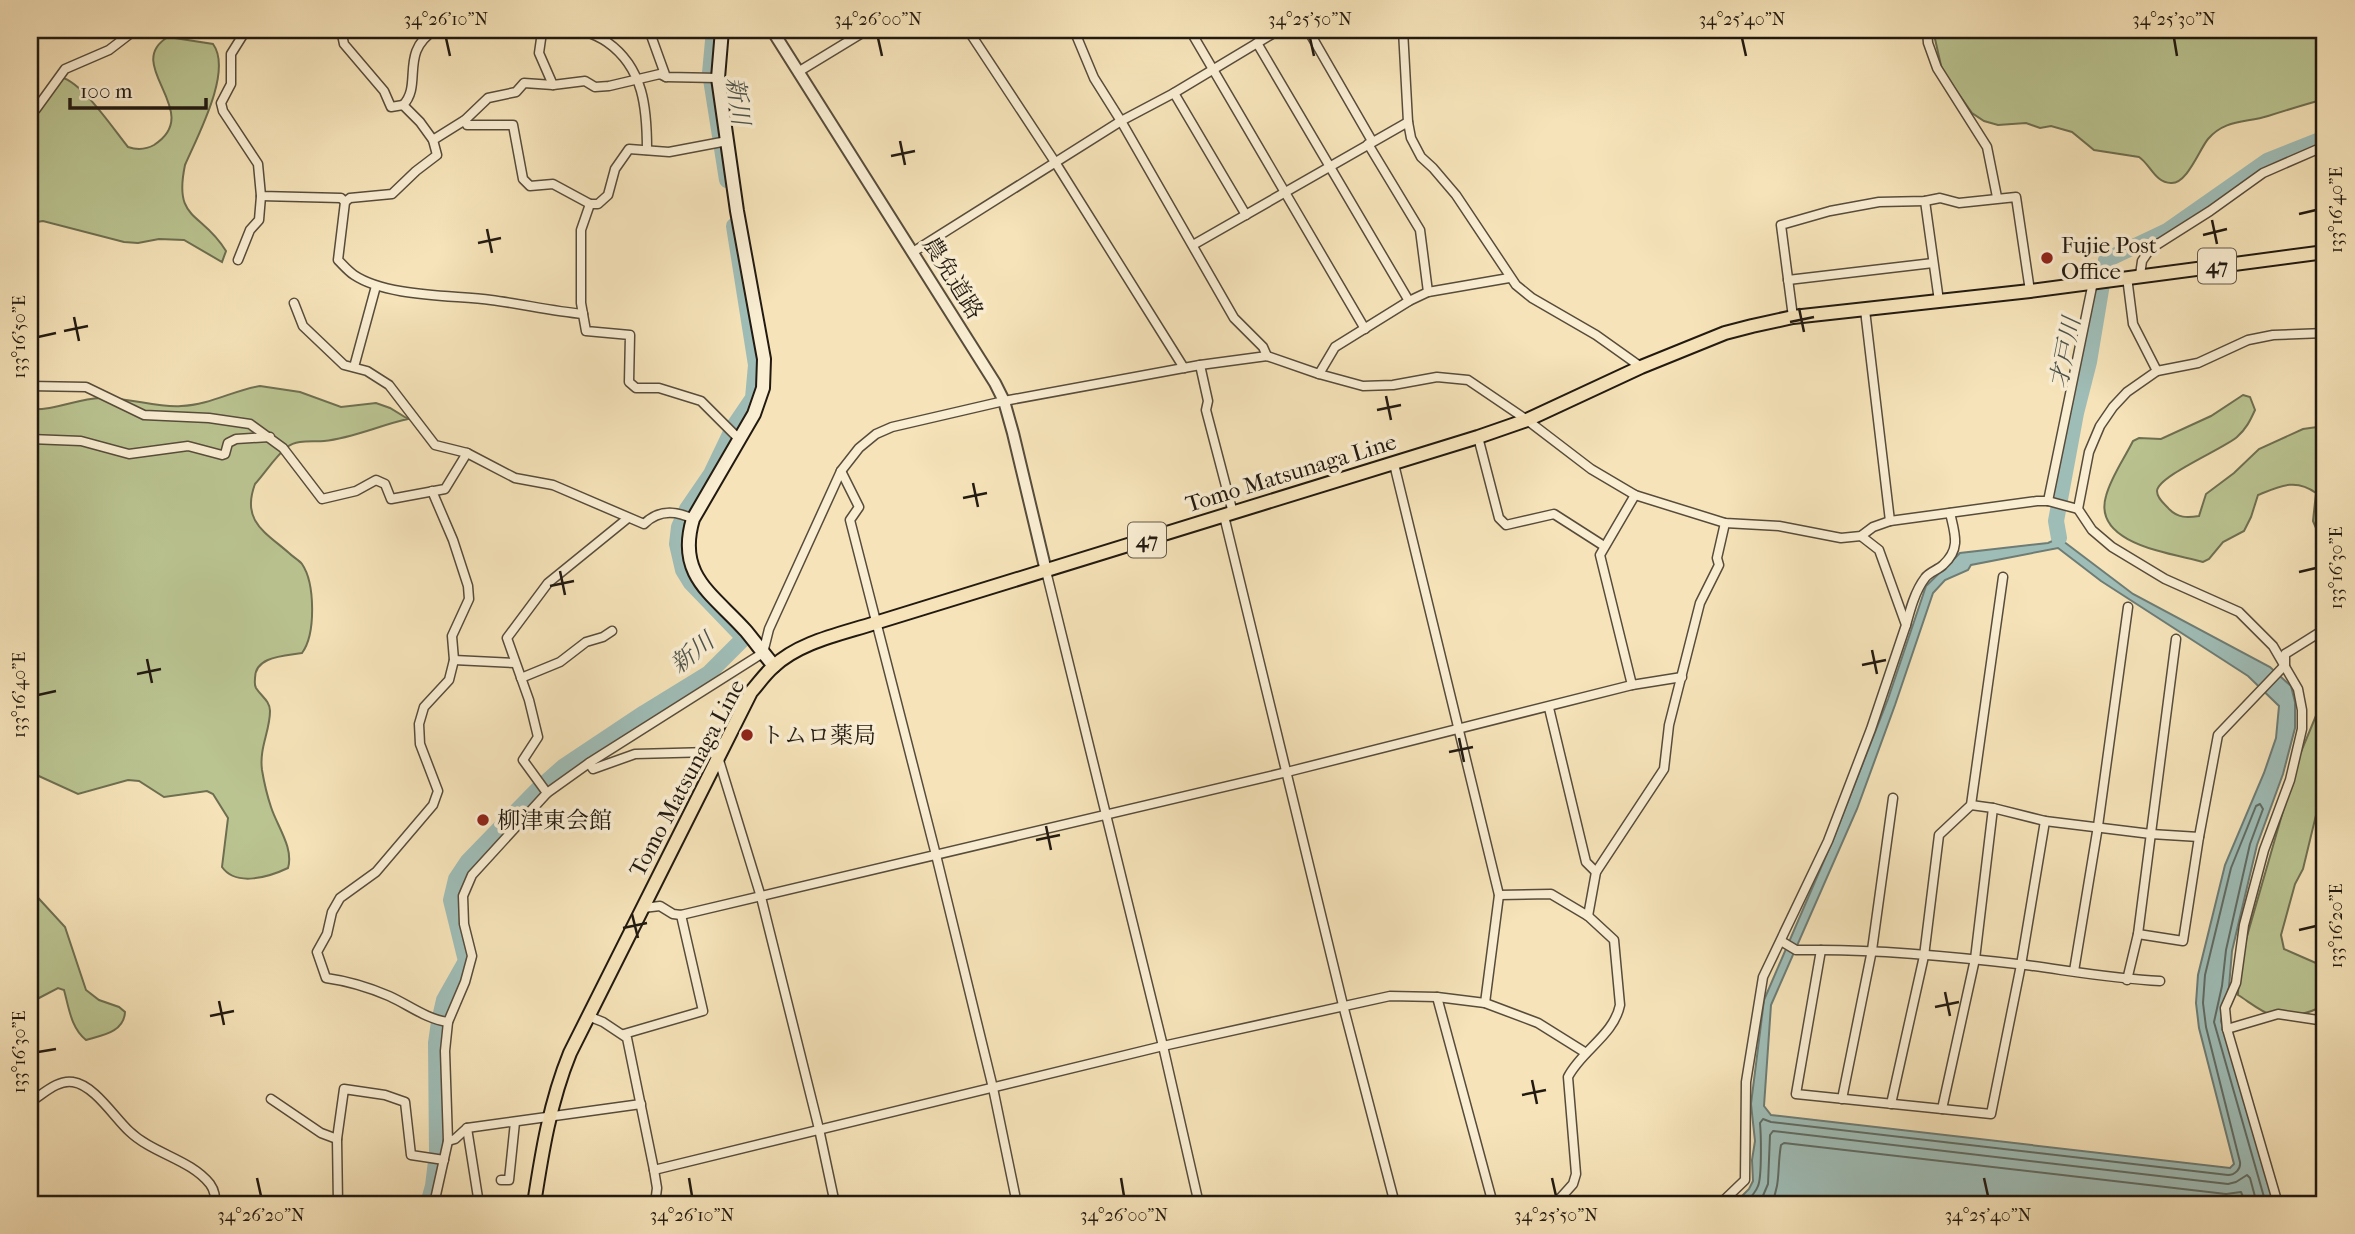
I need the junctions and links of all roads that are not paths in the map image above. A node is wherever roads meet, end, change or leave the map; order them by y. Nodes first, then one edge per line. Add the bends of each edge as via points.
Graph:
1 (135, 30) edge
2 (246, 30) edge
3 (341, 30) edge
4 (435, 30) edge
5 (582, 30) edge
6 (649, 30) edge
7 (722, 30) edge
8 (772, 30) edge
9 (867, 30) edge
10 (968, 30) edge
11 (1074, 30) edge
12 (1194, 30) edge
13 (1279, 30) edge
14 (1308, 30) edge
15 (1403, 30) edge
16 (1927, 30) edge
17 (544, 31) edge
18 (1257, 43) junction
19 (1213, 69) junction
20 (798, 72) junction
21 (666, 77) junction
22 (715, 78) junction
23 (637, 80) junction
24 (552, 85) junction
25 (1174, 93) junction
26 (402, 105) junction
27 (30, 112) edge
28 (466, 120) junction
29 (1121, 121) junction
30 (1408, 122) junction
31 (433, 140) junction
32 (727, 141) junction
33 (1370, 143) junction
34 (2325, 146) edge
35 (647, 150) junction
36 (1055, 162) junction
37 (1329, 166) junction
38 (1285, 192) junction
39 (261, 196) junction
40 (1997, 197) junction
41 (1925, 201) junction
42 (345, 202) junction
43 (590, 204) junction
44 (1245, 215) junction
45 (1193, 245) junction
46 (913, 252) junction
47 (2325, 252) edge
48 (239, 260) dead end
49 (1933, 263) junction
50 (2133, 276) junction
51 (1509, 278) junction
52 (1788, 280) junction
53 (2099, 281) junction
54 (376, 286) junction
55 (2030, 291) junction
56 (1428, 292) junction
57 (1409, 301) junction
58 (1939, 301) junction
59 (294, 303) dead end
60 (1865, 310) junction
61 (583, 314) junction
62 (1793, 317) junction
63 (1365, 329) junction
64 (2325, 333) edge
65 (1267, 356) junction
66 (1200, 365) junction
67 (354, 367) junction
68 (1641, 367) junction
69 (1184, 368) junction
70 (2157, 371) junction
71 (1319, 374) junction
72 (30, 386) edge
73 (1004, 401) junction
74 (1527, 419) junction
75 (270, 437) junction
76 (1478, 437) junction
77 (30, 439) edge
78 (739, 439) junction
79 (467, 453) junction
80 (1394, 464) junction
81 (841, 471) junction
82 (432, 491) junction
83 (1634, 495) junction
84 (2048, 501) junction
85 (2078, 509) junction
86 (1950, 513) junction
87 (1229, 515) junction
88 (628, 518) junction
89 (693, 519) junction
90 (1890, 521) junction
91 (1725, 523) junction
92 (1861, 536) junction
93 (1604, 546) junction
94 (1046, 571) junction
95 (2003, 577) dead end
96 (2128, 607) dead end
97 (875, 623) junction
98 (1906, 625) junction
99 (2325, 629) edge
100 (612, 631) dead end
101 (2176, 639) dead end
102 (763, 653) junction
103 (454, 660) junction
104 (515, 663) junction
105 (2285, 665) junction
106 (774, 666) junction
107 (1682, 677) junction
108 (521, 678) junction
109 (1632, 685) junction
110 (1549, 708) junction
111 (1460, 730) junction
112 (718, 757) junction
113 (589, 763) junction
114 (1287, 772) junction
115 (547, 793) junction
116 (1893, 798) dead end
117 (1971, 805) junction
118 (1993, 808) junction
119 (1107, 813) junction
120 (2045, 821) junction
121 (2098, 826) junction
122 (2151, 834) junction
123 (2199, 837) junction
124 (936, 855) junction
125 (1596, 872) junction
126 (1499, 895) junction
127 (761, 897) junction
128 (643, 908) junction
129 (681, 915) junction
130 (1588, 916) junction
131 (2138, 934) junction
132 (1784, 943) junction
133 (1821, 950) junction
134 (1872, 950) junction
135 (1924, 956) junction
136 (1975, 960) junction
137 (2021, 964) junction
138 (2074, 971) junction
139 (2127, 979) junction
140 (2160, 981) dead end
141 (1437, 997) junction
142 (1485, 1003) junction
143 (1343, 1005) junction
144 (588, 1016) junction
145 (2325, 1021) edge
146 (449, 1022) junction
147 (2227, 1028) junction
148 (624, 1034) junction
149 (1163, 1046) junction
150 (1587, 1053) junction
151 (993, 1088) junction
152 (271, 1099) dead end
153 (1842, 1099) junction
154 (30, 1102) edge
155 (641, 1104) junction
156 (1891, 1104) junction
157 (1942, 1109) junction
158 (549, 1117) junction
159 (515, 1122) junction
160 (467, 1128) junction
161 (819, 1129) junction
162 (337, 1139) junction
163 (448, 1141) junction
164 (443, 1160) junction
165 (654, 1170) junction
166 (501, 1180) dead end
167 (215, 1204) edge
168 (338, 1204) edge
169 (434, 1204) edge
170 (479, 1204) edge
171 (534, 1204) edge
172 (655, 1204) edge
173 (835, 1204) edge
174 (1017, 1204) edge
175 (1199, 1204) edge
176 (1395, 1204) edge
177 (1493, 1204) edge
178 (1555, 1204) edge
179 (1720, 1204) edge
180 (2278, 1204) edge

1 - 27 street via 109,50 65,69
2 - 39 street via 231,54 231,84 221,103 258,163
3 - 26 street via 344,44 384,91 391,107
4 - 26 street via 422,38 413,60 410,98
5 - 23 street via 606,41 631,63
6 - 21 street
7 - 22 main road
8 - 20 street, 農免道路
9 - 20 street
10 - 36 street
11 - 29 street via 1094,78
12 - 19 street
13 - 18 street
14 - 33 street
15 - 30 street
16 - 40 street via 1937,68 1987,147
17 - 24 street via 539,53
18 - 19 street
18 - 37 street
19 - 25 street
19 - 38 street
20 - 46 street, 農免道路
21 - 22 street
21 - 23 street
22 - 32 main road
23 - 24 street via 595,87 585,81
23 - 35 street via 647,113
24 - 28 street via 524,83 516,92 488,98
25 - 29 street
25 - 44 street
26 - 31 street
28 - 31 street
28 - 43 street via 467,125 513,125 523,179 530,186 553,184
29 - 36 street
29 - 45 street
30 - 33 street
30 - 51 street via 1410,138 1421,157 1456,195
31 - 42 street via 437,155 392,194
32 - 35 street via 669,152
32 - 78 main road via 764,359 763,388
33 - 37 street
33 - 56 street via 1420,230
34 - 50 street via 2263,173 2150,249
35 - 43 street via 629,149 615,169 608,195 598,204
36 - 46 street
36 - 69 street
37 - 38 street
37 - 57 street
38 - 44 street
38 - 63 street
39 - 42 street via 341,198
39 - 48 street via 259,220 250,230
40 - 41 street via 1959,203 1940,198
40 - 55 street via 2016,197
41 - 49 street
41 - 52 street via 1880,202 1782,225
42 - 54 street via 338,260
43 - 61 street via 581,230
44 - 45 street
45 - 65 street via 1234,318
46 - 73 street, 農免道路
47 - 50 main road, Tomo Matsunaga Line / 47
49 - 52 street
49 - 58 street
50 - 53 main road, Tomo Matsunaga Line / 47
50 - 70 street via 2133,324
51 - 56 street
51 - 68 street via 1532,298
52 - 62 street
53 - 55 main road, Tomo Matsunaga Line / 47
53 - 84 street
54 - 61 street
54 - 67 street
55 - 58 main road, Tomo Matsunaga Line / 47
56 - 57 street
57 - 63 street
58 - 60 main road, Tomo Matsunaga Line / 47
59 - 67 street via 303,326 344,365
60 - 62 main road, Tomo Matsunaga Line / 47
60 - 90 street
61 - 78 street via 586,331 630,335 628,382 636,388 659,388 701,401
62 - 68 main road, Tomo Matsunaga Line / 47 via 1725,333
63 - 71 street via 1335,347
64 - 70 street via 2248,340 2198,363
65 - 66 street
65 - 71 street
66 - 69 street
66 - 87 street
67 - 79 street via 389,385 436,444
68 - 74 main road, Tomo Matsunaga Line / 47
69 - 73 street
70 - 85 street via 2127,392 2100,426 2089,452
71 - 74 street via 1363,386 1437,377 1468,380
72 - 75 street via 86,387 144,415 231,420 250,424
73 - 81 street via 892,427 876,434
73 - 94 street, 農免道路
74 - 76 main road, Tomo Matsunaga Line / 47
74 - 83 street via 1591,469
75 - 77 street via 236,439 222,455 188,446 129,454 81,441
75 - 82 street via 322,499 356,491 376,480 386,484 391,499
76 - 80 main road, Tomo Matsunaga Line / 47
76 - 93 street via 1499,518 1506,525 1554,514
78 - 89 main road
79 - 82 street via 445,489
79 - 88 street via 515,478 553,485
80 - 87 main road, Tomo Matsunaga Line / 47
80 - 111 street
81 - 97 street via 859,507 850,520
81 - 102 street via 769,629
82 - 103 street via 468,586 469,599 452,636
83 - 91 street
83 - 93 street
84 - 85 street
84 - 86 street
85 - 105 street via 2092,530 2112,547 2165,579 2239,612
86 - 90 street
86 - 98 street via 1957,544 1954,552 1925,577
87 - 94 main road, Tomo Matsunaga Line / 47
87 - 114 street
88 - 89 street via 643,524 654,515 679,512
88 - 104 street via 548,583 534,600 507,638
89 - 102 main road via 688,534 693,572
90 - 92 street
91 - 92 street via 1779,526 1840,538
91 - 107 street via 1719,565 1700,603
92 - 98 street via 1879,551
93 - 109 street via 1600,555
94 - 97 main road, Tomo Matsunaga Line / 47
94 - 119 street
95 - 117 street
96 - 121 street
97 - 106 main road, Tomo Matsunaga Line / 47 via 818,641
97 - 124 street
98 - 132 street via 1862,754
99 - 105 street via 2285,654
100 - 108 street via 586,642 560,662
101 - 122 street
102 - 106 main road
102 - 113 street
103 - 104 street
103 - 146 street via 449,680 424,707 419,724 420,744 438,791 433,805 376,872 340,898 317,952 326,978 348,981 433,1020
104 - 108 street
105 - 123 street via 2218,735
105 - 147 street via 2298,689 2302,729 2244,925 2236,983 2225,1008
106 - 112 main road, Tomo Matsunaga Line / 47 via 751,692
107 - 109 street
107 - 125 street via 1669,725 1664,769
108 - 115 street via 538,737 523,760
109 - 110 street
110 - 111 street
110 - 125 street via 1586,862
111 - 114 street
111 - 126 street
112 - 113 street via 711,752 635,754 593,769
112 - 127 street
112 - 128 main road, Tomo Matsunaga Line / 47
113 - 115 street
114 - 119 street
114 - 143 street
115 - 146 street via 472,875 463,896 472,956
116 - 134 street
117 - 118 street
117 - 135 street via 1939,835
118 - 120 street
118 - 136 street
119 - 124 street
119 - 149 street
120 - 121 street
120 - 137 street
121 - 122 street
121 - 138 street
122 - 123 street
122 - 131 street
123 - 131 street via 2183,941
124 - 127 street
124 - 151 street
125 - 130 street
126 - 130 street via 1551,894
126 - 142 street
127 - 129 street
127 - 161 street
128 - 129 street via 660,906
128 - 144 main road, Tomo Matsunaga Line / 47
129 - 148 street via 703,1011
130 - 150 street via 1614,940 1620,1005 1608,1030
131 - 139 street
132 - 133 street via 1796,950
132 - 179 street via 1763,977 1745,1082 1745,1180
133 - 134 street
133 - 153 street via 1796,1094
134 - 135 street
134 - 153 street
135 - 136 street
135 - 156 street
136 - 137 street
136 - 157 street
137 - 138 street
137 - 157 street via 1991,1114
138 - 139 street
139 - 140 street
141 - 142 street
141 - 143 street via 1390,996
141 - 177 street
142 - 150 street via 1538,1023
143 - 149 street
143 - 176 street
144 - 148 street
144 - 158 main road, Tomo Matsunaga Line / 47 via 556,1088
145 - 147 street via 2278,1014
146 - 163 street via 445,1051
147 - 180 street
148 - 155 street
149 - 151 street
149 - 175 street
150 - 178 street via 1567,1077 1576,1174
151 - 161 street
151 - 174 street
152 - 162 street
153 - 156 street
154 - 167 street via 56,1085 72,1082 91,1091 130,1132 195,1170 215,1192
155 - 158 street
155 - 165 street
156 - 157 street
158 - 159 street
158 - 171 main road, Tomo Matsunaga Line / 47
159 - 160 street
159 - 166 street via 509,1180
160 - 163 street
160 - 170 street
161 - 165 street
161 - 173 street
162 - 164 street via 344,1089 385,1095 405,1102 411,1155
162 - 168 street
163 - 164 street
164 - 169 street
165 - 172 street

